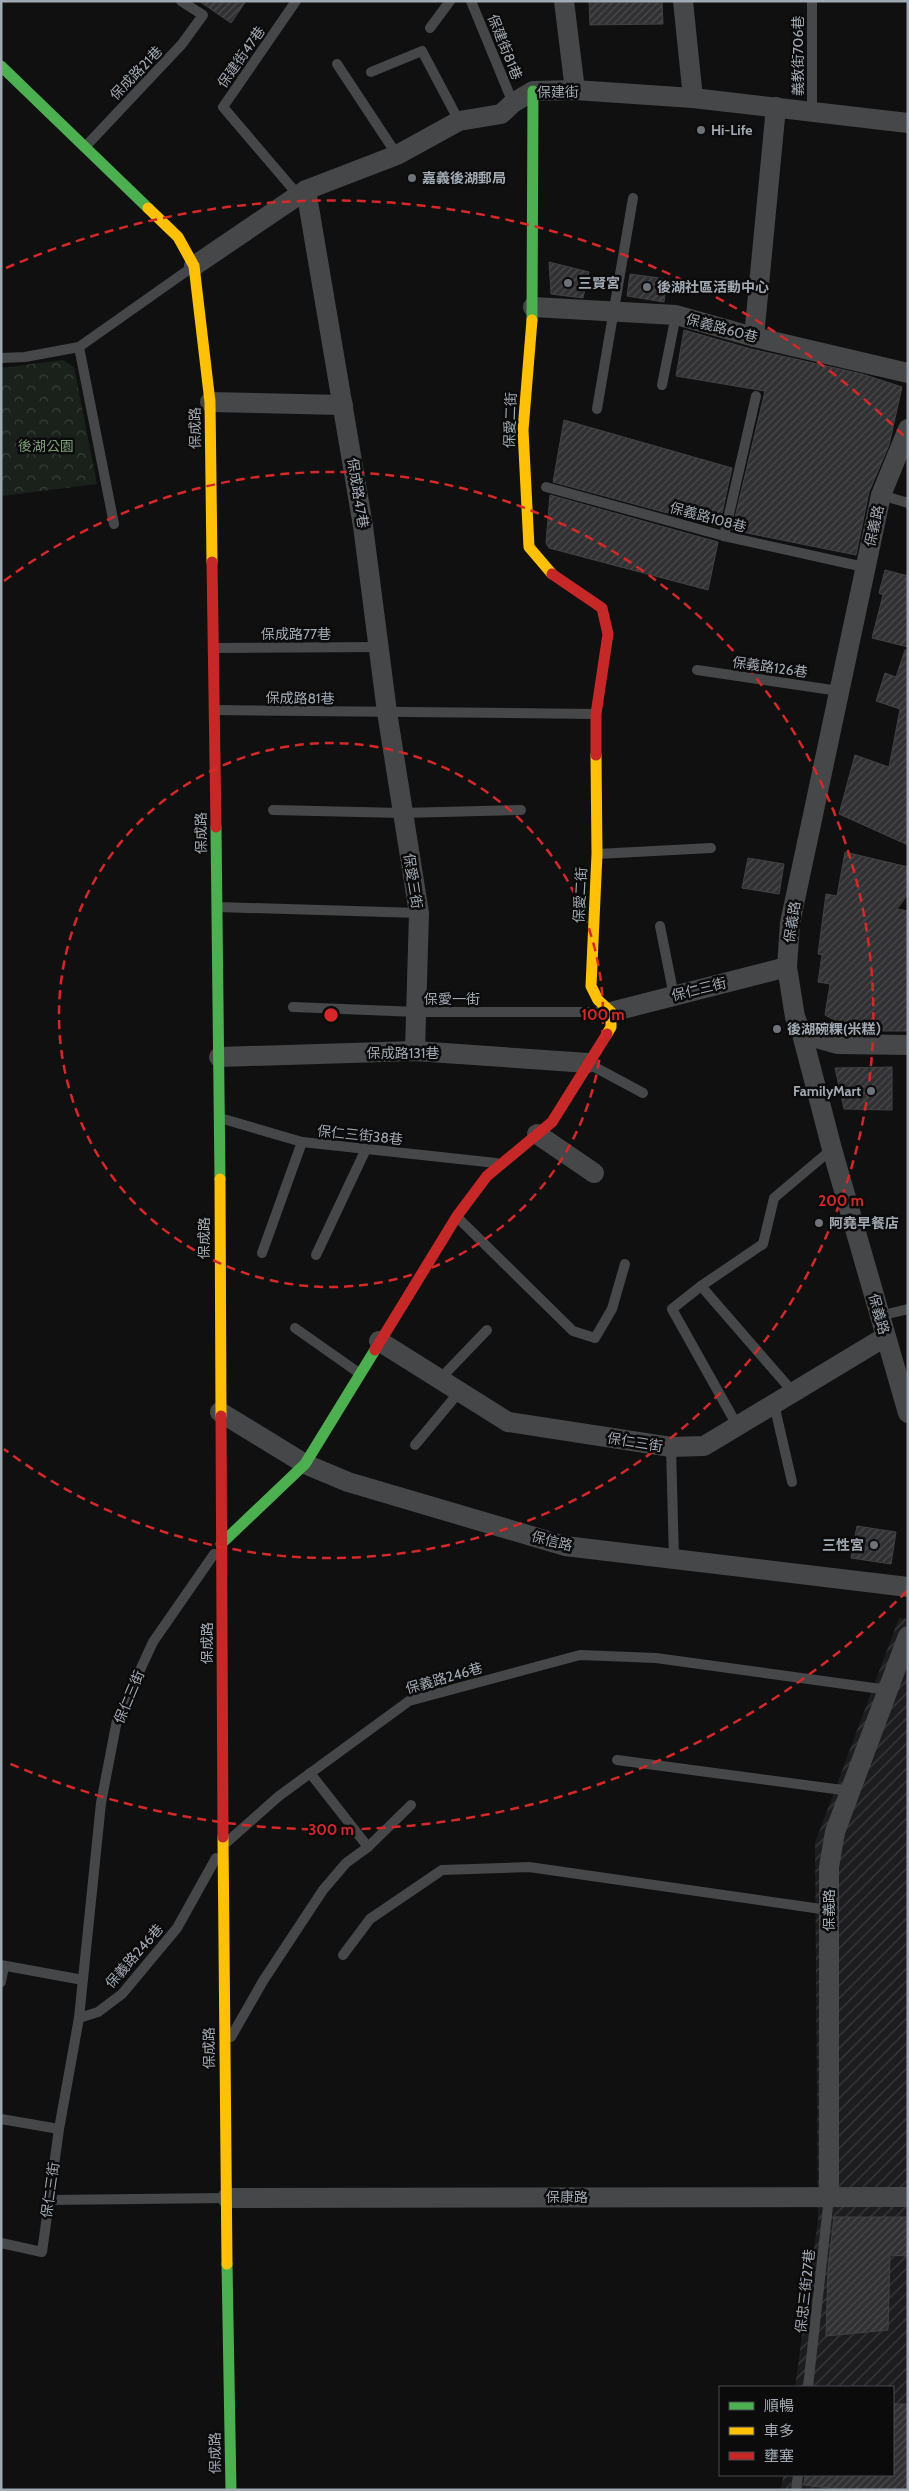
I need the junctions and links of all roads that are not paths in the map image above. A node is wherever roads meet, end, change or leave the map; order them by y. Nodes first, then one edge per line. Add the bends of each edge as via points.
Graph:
1 (181, 1) edge
2 (296, 1) edge
3 (450, 1) edge
4 (471, 1) edge
5 (564, 1) edge
6 (684, 1) edge
7 (812, 1) edge
8 (430, 28) dead end
9 (337, 64) dead end
10 (1, 66) edge
11 (371, 72) dead end
12 (575, 90) junction
13 (533, 91) junction
14 (694, 98) junction
15 (513, 103) junction
16 (776, 108) junction
17 (812, 111) junction
18 (459, 121) junction
19 (908, 123) edge
20 (84, 147) junction
21 (397, 155) junction
22 (302, 193) junction
23 (633, 198) dead end
24 (194, 266) junction
25 (533, 307) junction
26 (614, 312) junction
27 (676, 315) junction
28 (754, 337) junction
29 (79, 347) junction
30 (1, 358) edge
31 (908, 373) edge
32 (662, 385) dead end
33 (756, 396) dead end
34 (210, 402) junction
35 (343, 405) junction
36 (597, 410) dead end
37 (908, 429) edge
38 (546, 487) dead end
39 (880, 495) junction
40 (908, 503) edge
41 (114, 524) dead end
42 (724, 536) junction
43 (864, 567) junction
44 (378, 647) junction
45 (213, 648) junction
46 (697, 670) dead end
47 (839, 691) junction
48 (214, 710) junction
49 (387, 712) junction
50 (596, 714) junction
51 (272, 810) dead end
52 (522, 810) dead end
53 (402, 813) junction
54 (711, 848) dead end
55 (597, 854) junction
56 (217, 907) junction
57 (419, 913) junction
58 (660, 926) dead end
59 (787, 967) junction
60 (674, 996) junction
61 (293, 1007) dead end
62 (417, 1012) junction
63 (611, 1012) junction
64 (802, 1034) junction
65 (908, 1045) edge
66 (415, 1051) junction
67 (218, 1057) junction
68 (588, 1063) junction
69 (643, 1094) dead end
70 (219, 1118) junction
71 (538, 1134) junction
72 (302, 1142) junction
73 (366, 1149) junction
74 (832, 1149) junction
75 (502, 1164) junction
76 (594, 1173) dead end
77 (457, 1216) junction
78 (262, 1253) dead end
79 (316, 1255) dead end
80 (625, 1264) dead end
81 (701, 1286) junction
82 (908, 1309) edge
83 (879, 1316) junction
84 (295, 1328) dead end
85 (487, 1330) dead end
86 (885, 1337) junction
87 (379, 1341) junction
88 (359, 1373) junction
89 (440, 1379) junction
90 (460, 1391) junction
91 (793, 1392) junction
92 (774, 1404) junction
93 (220, 1412) junction
94 (908, 1413) edge
95 (738, 1427) junction
96 (415, 1445) dead end
97 (671, 1447) junction
98 (305, 1464) junction
99 (792, 1482) dead end
100 (221, 1544) junction
101 (674, 1559) junction
102 (908, 1587) edge
103 (908, 1636) edge
104 (888, 1690) junction
105 (617, 1760) dead end
106 (310, 1773) junction
107 (850, 1791) junction
108 (411, 1805) dead end
109 (223, 1845) junction
110 (368, 1847) junction
111 (828, 1910) junction
112 (343, 1955) dead end
113 (3, 1966) edge
114 (83, 1980) junction
115 (1, 1982) edge
116 (79, 2018) junction
117 (224, 2049) junction
118 (1, 2119) edge
119 (59, 2129) junction
120 (830, 2197) junction
121 (908, 2197) edge
122 (227, 2198) junction
123 (48, 2200) junction
124 (1, 2243) edge
125 (808, 2386) edge
126 (798, 2476) edge
127 (231, 2490) edge
128 (796, 2490) edge

1 - 20 lane, 保成路21巷 via 203,15 182,44
2 - 22 lane, 保建街47巷 via 223,107
3 - 8 lane
4 - 15 lane, 保建街81巷
5 - 12 street
6 - 14 street
7 - 17 lane, 義教街706巷
9 - 21 lane
10 - 20 street, 保成路
11 - 18 lane via 422,51
12 - 13 street, 保建街
12 - 14 street, 保建街
13 - 15 street, 保建街
13 - 25 street, 保愛二街
14 - 16 street, 保建街
15 - 18 street, 保建街 via 501,114
16 - 17 street, 保建街
16 - 28 street
17 - 19 street, 保建街
18 - 21 street, 保建街
20 - 24 street, 保成路 via 178,237
21 - 22 street, 保建街
22 - 24 street, 保建街
22 - 35 street, 保成路47巷
23 - 26 lane
24 - 29 lane
24 - 34 street, 保成路
25 - 26 street, 保義路60巷
25 - 50 street, 保愛二街 via 522,430 529,547 546,569 602,608 608,634
26 - 27 street, 保義路60巷
26 - 36 lane
27 - 28 street, 保義路60巷
27 - 32 lane
28 - 31 street, 保義路60巷
29 - 30 lane
29 - 41 lane
33 - 42 lane
34 - 35 street
34 - 45 street, 保成路
35 - 44 street, 保成路47巷 via 364,526
37 - 39 street, 保義路
38 - 42 lane, 保義路108巷
39 - 40 lane
39 - 43 street, 保義路
42 - 43 lane, 保義路108巷
43 - 47 street, 保義路
44 - 45 lane, 保成路77巷
44 - 49 street, 保成路47巷
45 - 48 street, 保成路
46 - 47 lane, 保義路126巷
47 - 59 street, 保義路 via 790,923
48 - 49 lane, 保成路81巷
48 - 56 street, 保成路
49 - 50 lane
49 - 53 street, 保愛三街
50 - 55 street, 保愛二街
51 - 53 lane
52 - 53 lane
53 - 57 street, 保愛三街
54 - 55 lane
55 - 63 street, 保愛二街 via 590,986 598,1000
56 - 57 lane
56 - 67 street, 保成路
57 - 62 street, 保愛三街
58 - 60 lane
59 - 60 street, 保仁三街
59 - 64 street, 保義路 via 794,1017
60 - 63 street, 保仁三街
61 - 62 lane, 保愛一街
62 - 63 lane, 保愛一街
62 - 66 street, 保愛三街
63 - 68 street via 611,1027
64 - 65 street via 837,1044
64 - 74 street, 保義路
66 - 67 street, 保成路131巷
66 - 68 street, 保成路131巷
67 - 70 street, 保成路
68 - 69 lane
68 - 71 street, 保仁三街 via 552,1122
70 - 72 lane, 保仁三街38巷
70 - 93 street, 保成路
71 - 75 street, 保仁三街
71 - 76 street
72 - 73 lane, 保仁三街38巷
72 - 78 lane
73 - 75 lane, 保仁三街38巷
73 - 79 lane
74 - 81 lane via 774,1198 763,1244
74 - 83 street, 保義路
75 - 77 street, 保仁三街 via 487,1176
77 - 80 lane via 573,1331 595,1338 612,1309
77 - 87 street, 保仁三街
81 - 91 lane
81 - 95 lane via 672,1309
82 - 83 lane
83 - 86 street, 保義路
84 - 88 lane
85 - 89 lane
86 - 91 street, 保仁三街
86 - 94 street, 保義路
87 - 88 street, 保仁三街
87 - 89 street, 保仁三街
88 - 98 street, 保仁三街
89 - 90 street, 保仁三街
90 - 96 lane
90 - 97 street, 保仁三街 via 508,1422
91 - 92 street, 保仁三街
92 - 95 street, 保仁三街
92 - 99 lane
93 - 98 street, 保信路
93 - 100 street, 保成路
95 - 97 street, 保仁三街 via 704,1446
97 - 101 lane
98 - 100 street, 保仁三街
98 - 101 street, 保信路 via 348,1482 565,1546
100 - 109 street, 保成路
100 - 114 lane, 保仁三街 via 153,1642 117,1720 101,1803
101 - 102 street, 保信路
103 - 104 street, 保義路
104 - 106 lane, 保義路246巷 via 656,1658 580,1655 409,1701
104 - 107 street, 保義路
105 - 107 lane
106 - 109 lane, 保義路246巷
106 - 110 lane
107 - 111 street, 保義路 via 835,1832 829,1867
108 - 110 lane
109 - 116 lane, 保義路246巷 via 177,1928 122,1994 98,2012
109 - 117 street, 保成路
110 - 117 lane via 346,1863 323,1890 263,1981
111 - 112 lane via 528,1867 442,1870 370,1919
111 - 120 street, 保義路
113 - 114 lane
113 - 115 lane
114 - 116 lane, 保仁三街
116 - 119 lane, 保仁三街
117 - 122 street, 保成路
118 - 119 lane
119 - 123 lane, 保仁三街
120 - 121 street, 保康路
120 - 122 street, 保康路
120 - 125 lane, 保忠三街27巷
122 - 123 lane
122 - 127 street, 保成路
123 - 124 lane, 保仁三街 via 42,2252
126 - 128 lane

